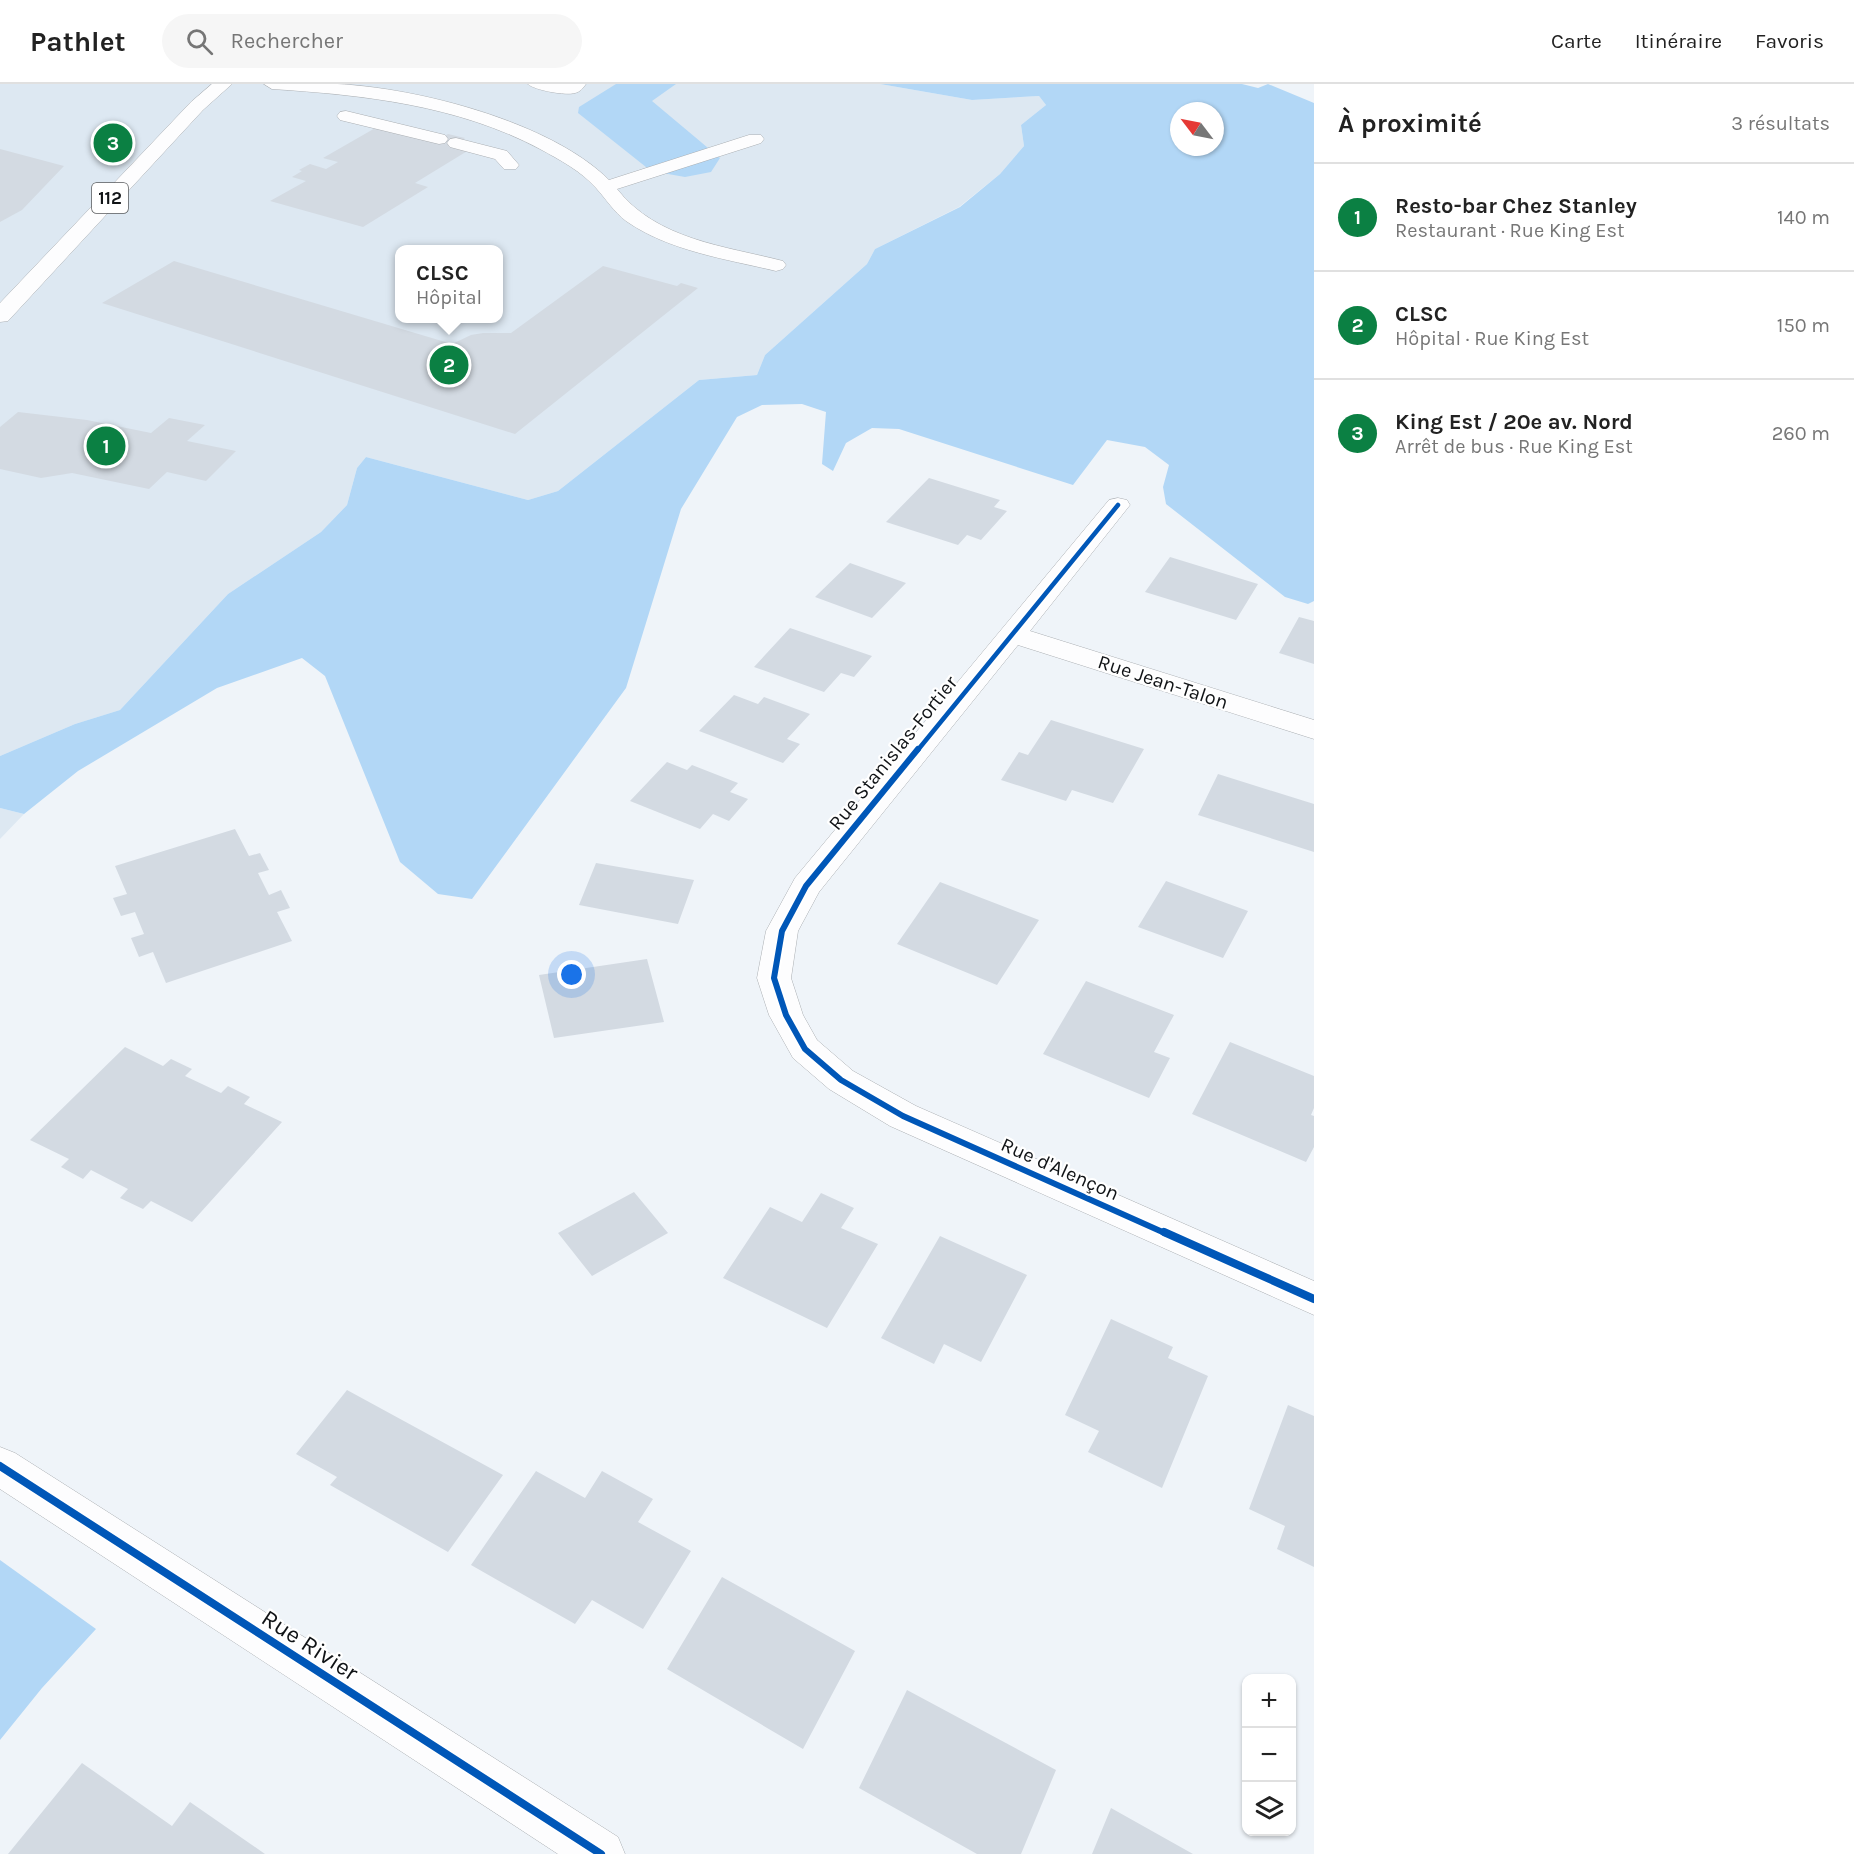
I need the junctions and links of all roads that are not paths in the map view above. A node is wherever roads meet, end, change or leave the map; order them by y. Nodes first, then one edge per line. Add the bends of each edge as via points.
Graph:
1 (223, 84) edge
2 (272, 84) edge
3 (536, 84) edge
4 (578, 84) edge
5 (346, 116) dead end
6 (755, 138) dead end
7 (510, 165) dead end
8 (606, 188) junction
9 (776, 265) dead end
10 (0, 316) edge
11 (1118, 505) dead end
12 (1012, 634) junction
13 (1314, 730) edge
14 (805, 1049) joint
15 (1314, 1299) edge
16 (0, 1466) edge
17 (601, 1854) edge

1 - 10 street, 112 via 173,131
2 - 8 lane via 385,94 471,116 543,144 580,166
3 - 4 lane via 572,89
5 - 7 lane via 501,155
6 - 8 lane
8 - 9 lane via 623,209 647,226 695,244
11 - 12 street, Rue Stanislas-Fortier
12 - 13 street, Rue Jean-Talon
12 - 14 street, Rue Stanislas-Fortier via 806,886 782,931 774,978 786,1015
14 - 15 street, Rue d'Alençon via 841,1080 903,1116
16 - 17 street, Rue Rivier

